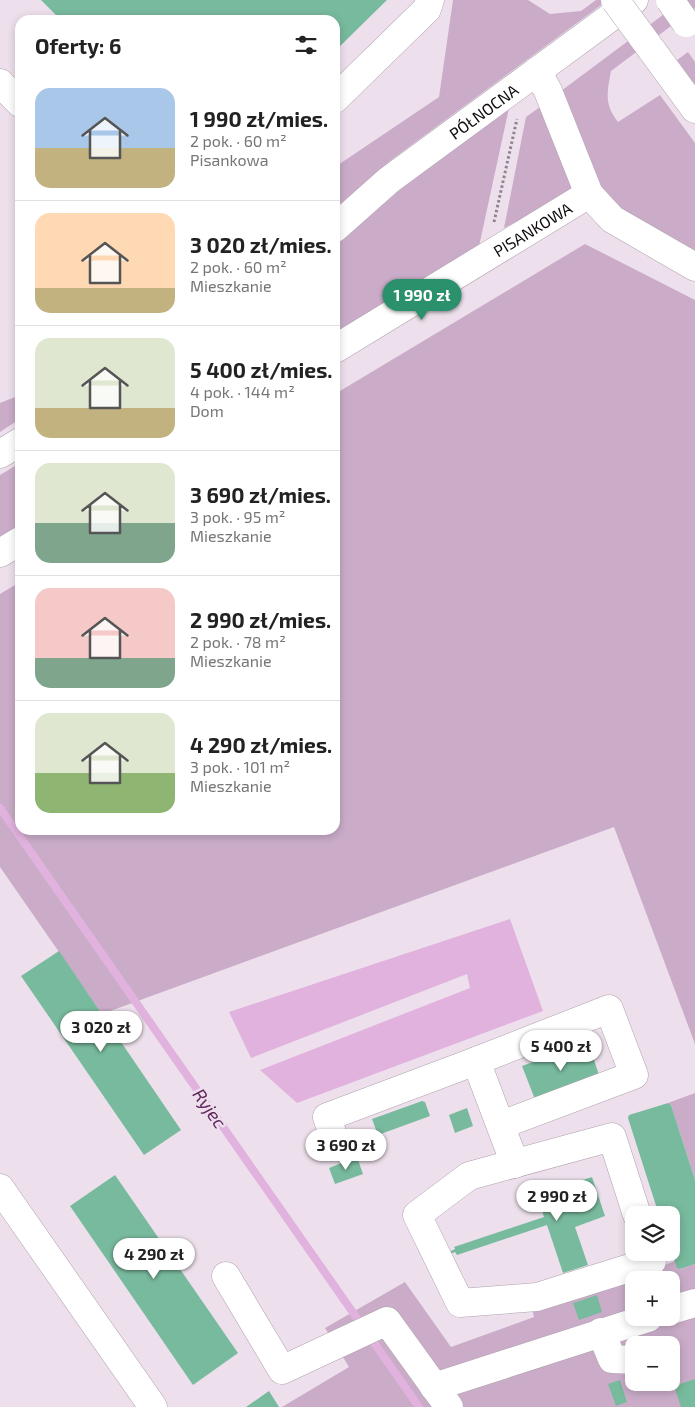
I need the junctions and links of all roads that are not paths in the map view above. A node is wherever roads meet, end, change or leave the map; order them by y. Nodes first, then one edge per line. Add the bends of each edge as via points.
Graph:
1 (430, 0) edge
2 (615, 0) edge
3 (634, 0) edge
4 (670, 0) edge
5 (691, 29) edge
6 (537, 71) junction
7 (0, 83) edge
8 (340, 94) edge
9 (15, 98) edge
10 (695, 108) edge
11 (589, 194) junction
12 (340, 224) edge
13 (695, 267) edge
14 (340, 346) edge
15 (15, 445) edge
16 (0, 454) edge
17 (15, 544) edge
18 (0, 553) edge
19 (476, 1061) junction
20 (501, 1125) junction
21 (336, 1145) dead end
22 (515, 1164) junction
23 (0, 1188) edge
24 (634, 1206) edge
25 (653, 1265) edge
26 (226, 1276) dead end
27 (625, 1325) edge
28 (601, 1332) junction
29 (625, 1360) edge
30 (442, 1397) edge
31 (153, 1407) edge

1 - 8 street via 427,9
2 - 10 street, bridge
3 - 6 street, PÓŁNOCNA
4 - 5 street, bridge
6 - 11 street, PISANKOWA
6 - 12 street, PÓŁNOCNA via 389,180
7 - 9 street
11 - 13 street via 612,219
11 - 14 street, PISANKOWA
15 - 16 street
17 - 18 street
19 - 20 street
19 - 20 street via 609,1009 634,1075
19 - 21 street via 327,1117
20 - 22 street
22 - 24 street via 612,1137
22 - 25 street via 469,1176 417,1215 460,1303 537,1297
23 - 31 street
26 - 30 street via 282,1370 387,1321
27 - 28 street
28 - 29 street via 612,1359
28 - 30 street

